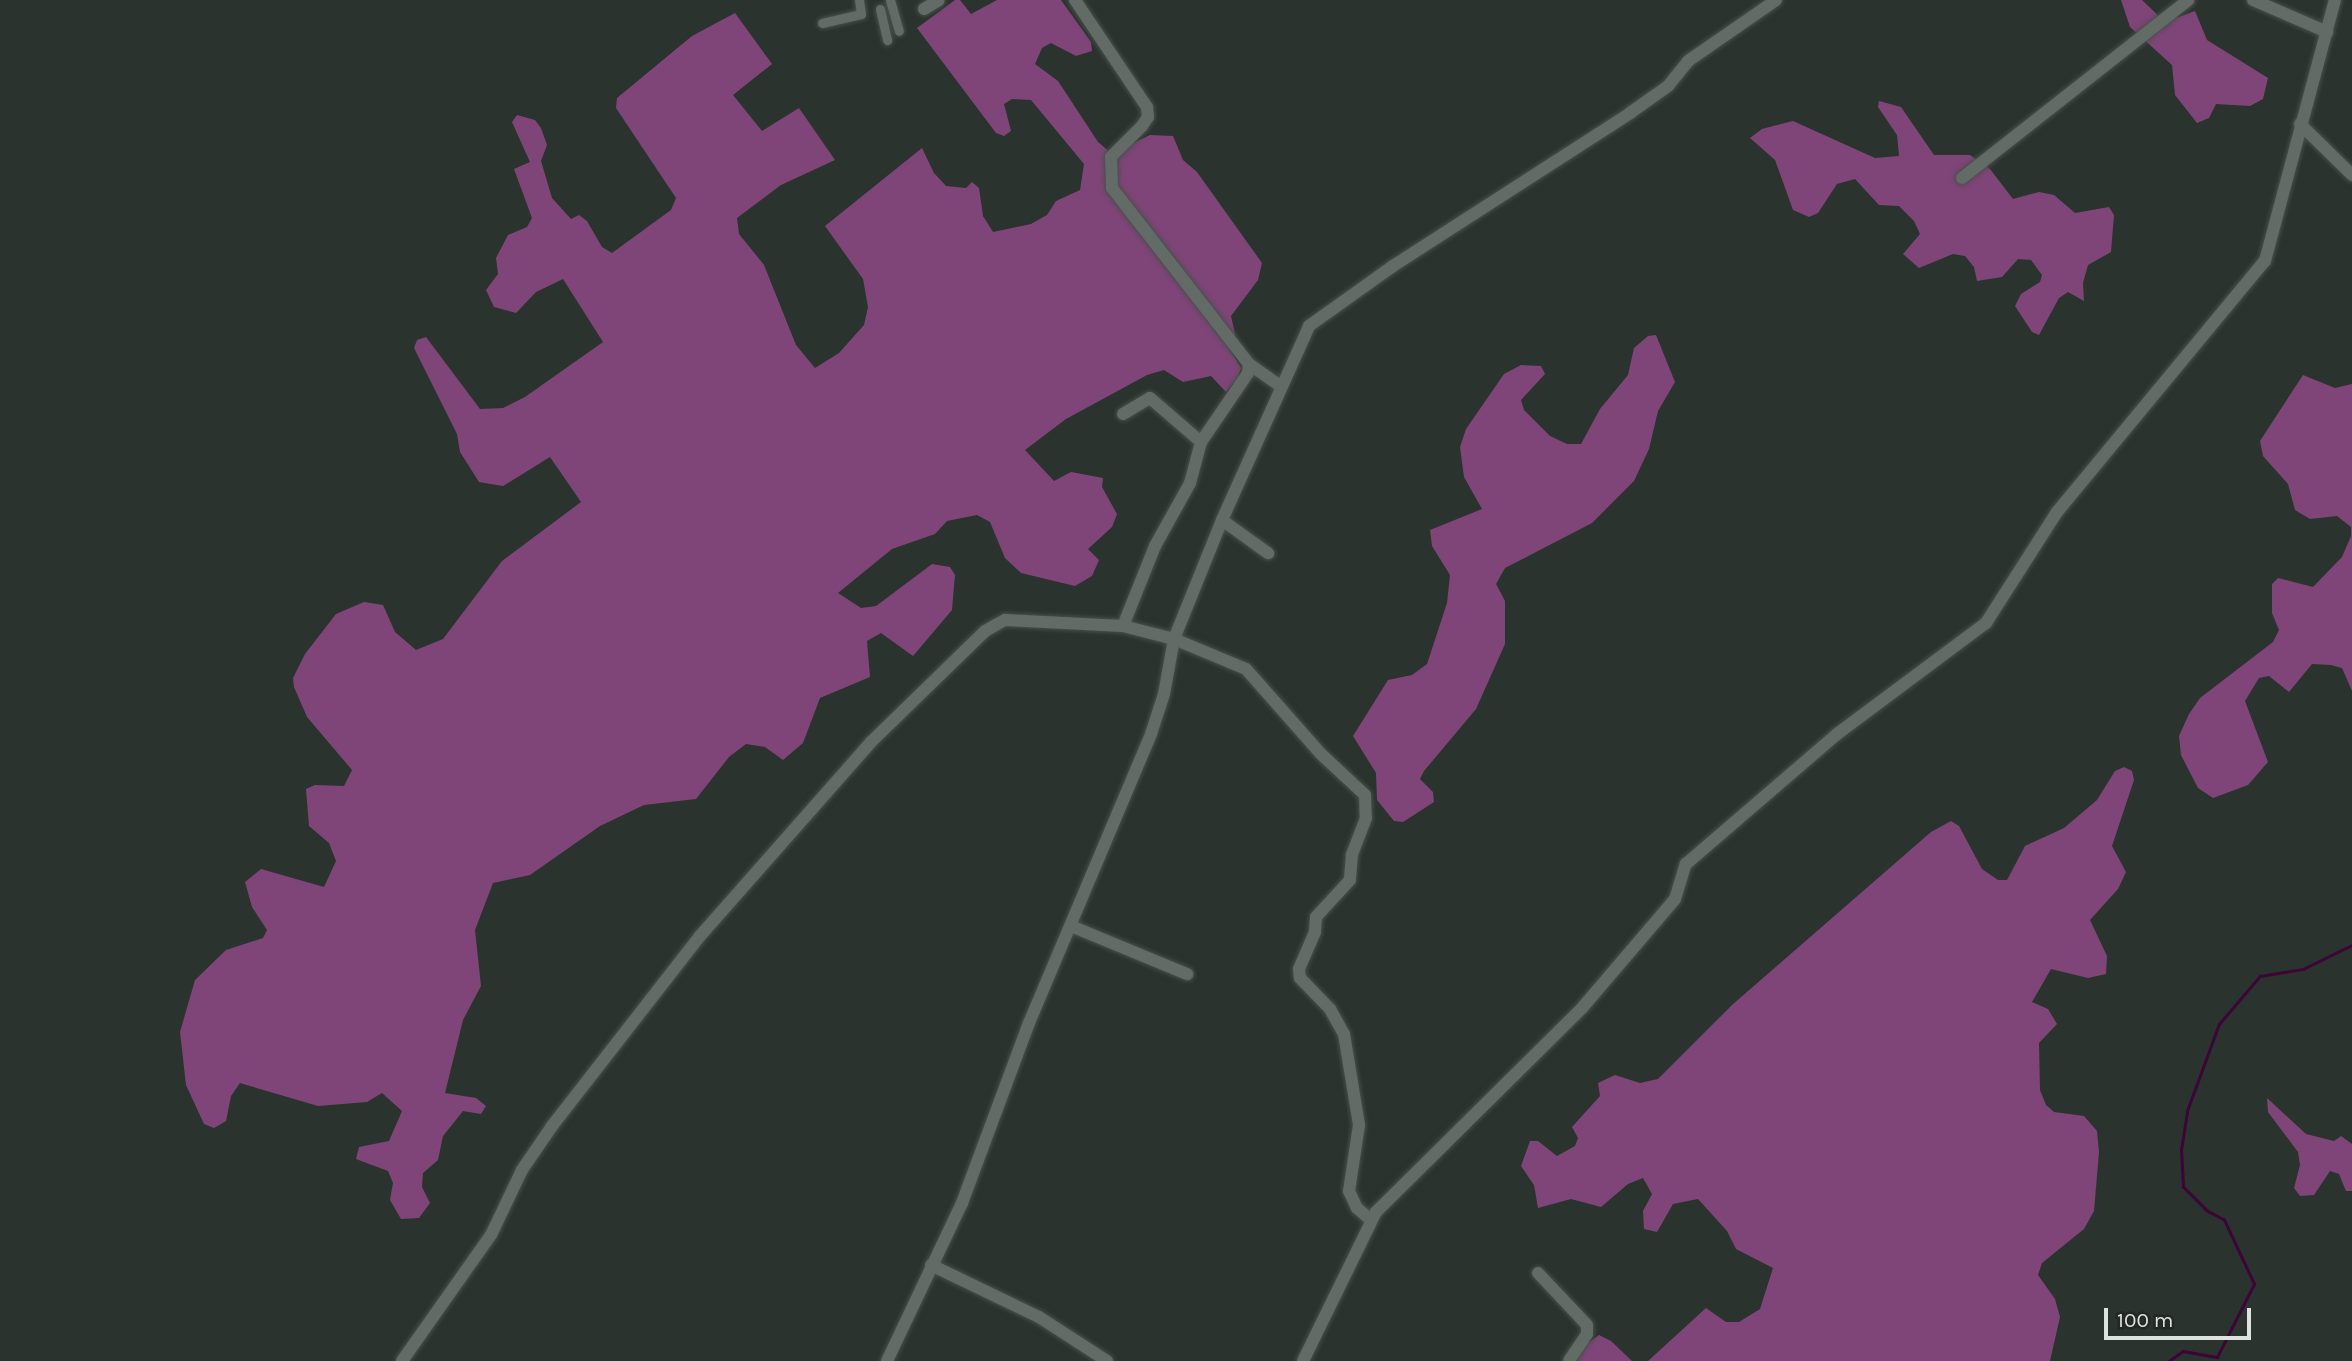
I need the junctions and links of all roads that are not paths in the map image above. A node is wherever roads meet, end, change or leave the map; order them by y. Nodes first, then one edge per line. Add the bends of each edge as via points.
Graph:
1 (860, 0) edge
2 (939, 0) edge
3 (1075, 0) edge
4 (1776, 0) edge
5 (2188, 0) edge
6 (2253, 0) edge
7 (2335, 0) edge
8 (924, 9) dead end
9 (822, 23) dead end
10 (2327, 32) junction
11 (2300, 124) junction
12 (2352, 175) edge
13 (1962, 178) dead end
14 (1249, 364) junction
15 (1280, 386) junction
16 (1123, 414) dead end
17 (1202, 442) junction
18 (1222, 520) junction
19 (1268, 553) dead end
20 (1123, 626) junction
21 (1174, 639) junction
22 (1072, 926) junction
23 (1187, 974) dead end
24 (1371, 1220) junction
25 (931, 1265) junction
26 (1538, 1273) dead end
27 (401, 1361) edge
28 (887, 1361) edge
29 (1107, 1361) edge
30 (1303, 1361) edge
31 (1569, 1361) edge

1 - 9 street via 861,14
2 - 8 street
3 - 14 street via 1147,107 1148,117 1142,126 1111,157 1112,188
4 - 15 street via 1688,61 1668,86 1630,113 1393,266 1309,326
5 - 13 street
6 - 10 street
7 - 10 street
10 - 11 street
11 - 12 street
11 - 24 street via 2265,261 2057,512 1986,623 1837,734 1802,769 1686,864 1675,899 1582,1008
14 - 15 street
14 - 17 street via 1248,373
15 - 18 street
16 - 17 street via 1150,398
17 - 20 street via 1190,483 1155,546
18 - 19 street
18 - 21 street
20 - 21 street
20 - 27 street via 1020,618 995,624 871,742 700,936 552,1126 522,1170 491,1235
21 - 22 street via 1151,734
21 - 24 street via 1247,669 1368,802 1352,855 1350,880 1316,917 1299,973 1344,1034 1359,1125 1349,1191 1357,1208
22 - 23 street
22 - 25 street via 1029,1023 962,1203
24 - 30 street
25 - 28 street
25 - 29 street via 1039,1317
26 - 31 street via 1587,1325 1587,1334

